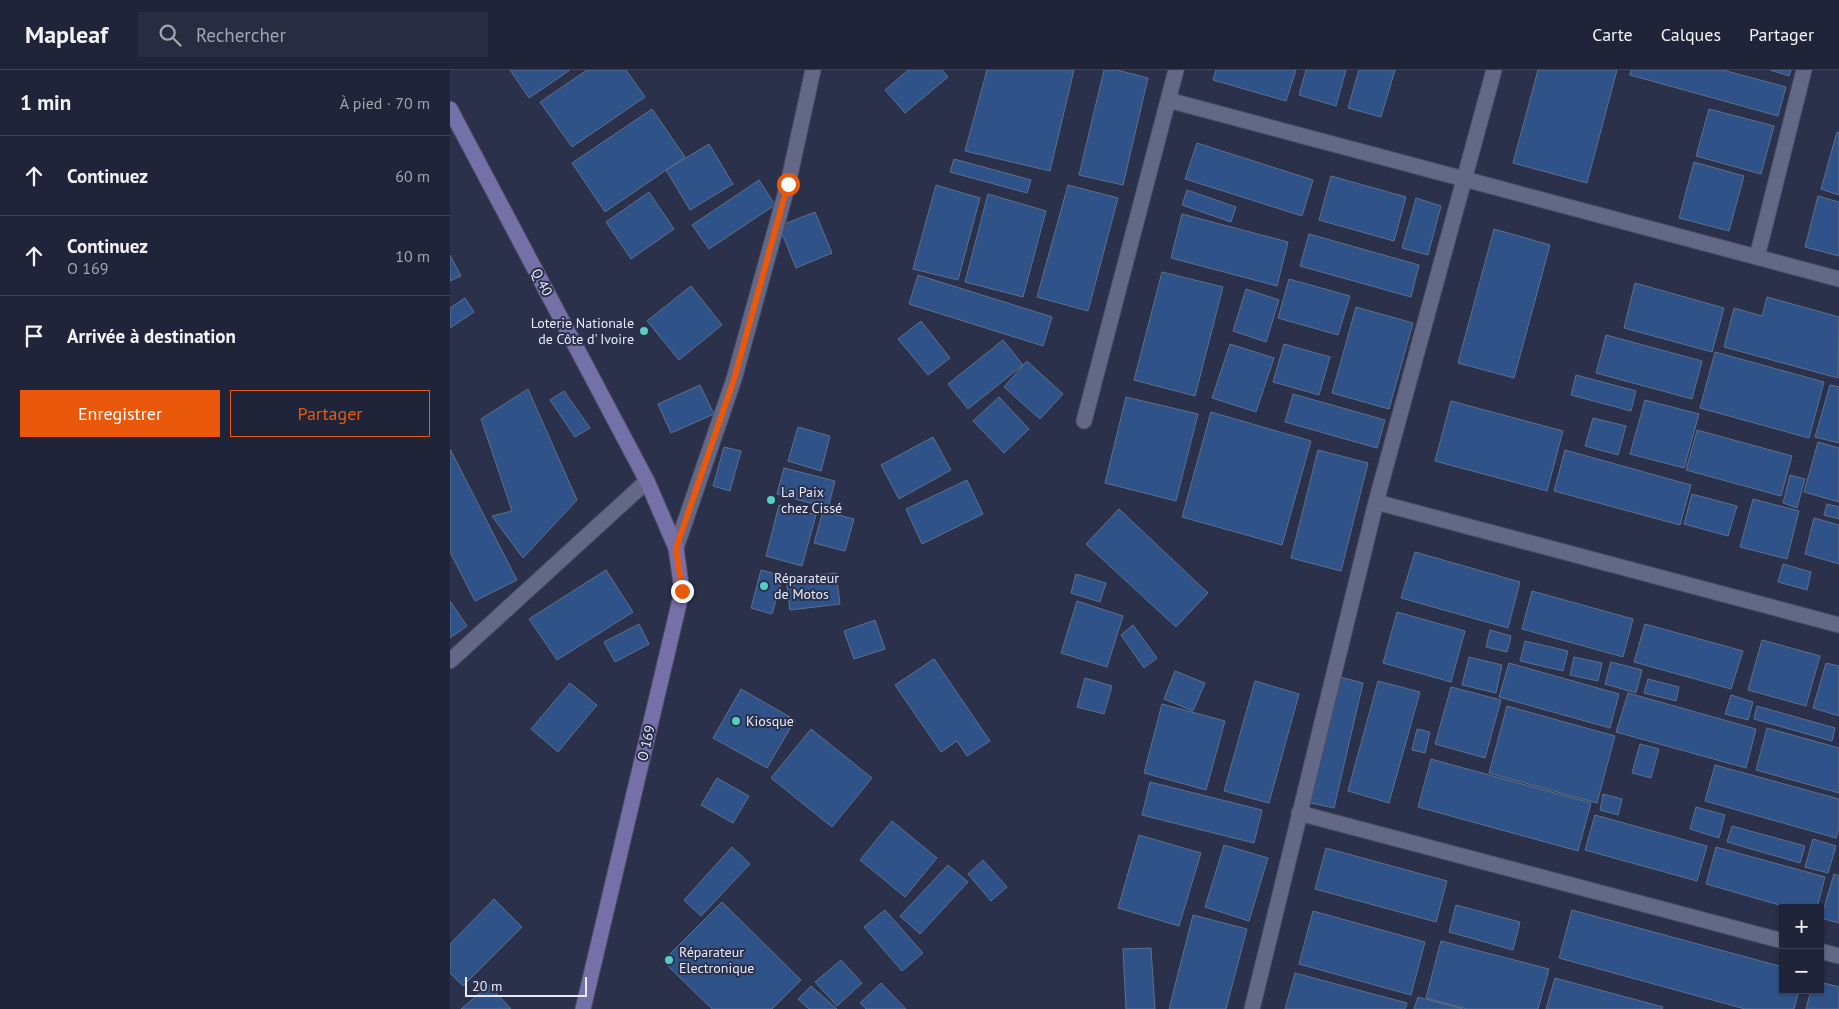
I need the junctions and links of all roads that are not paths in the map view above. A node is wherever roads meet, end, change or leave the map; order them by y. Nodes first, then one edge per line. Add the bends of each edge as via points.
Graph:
1 (813, 70) edge
2 (1176, 70) edge
3 (1494, 70) edge
4 (1804, 70) edge
5 (1168, 100) junction
6 (450, 109) edge
7 (1465, 179) junction
8 (1757, 257) junction
9 (1839, 279) edge
10 (1084, 421) dead end
11 (647, 481) junction
12 (1376, 502) junction
13 (676, 548) junction
14 (1839, 625) edge
15 (450, 661) edge
16 (1299, 813) junction
17 (1779, 940) edge
18 (1824, 952) edge
19 (1839, 956) edge
20 (583, 1009) edge
21 (1252, 1009) edge

1 - 13 street via 788,184 734,379
2 - 5 street
3 - 7 street
4 - 8 street
5 - 7 street
5 - 10 street
6 - 11 street, Q 40
7 - 8 street
7 - 12 street
8 - 9 street
11 - 13 street, O 169
11 - 15 street
12 - 14 street
12 - 16 street
13 - 20 street, O 169 via 682,591
16 - 17 street
16 - 21 street
18 - 19 street

